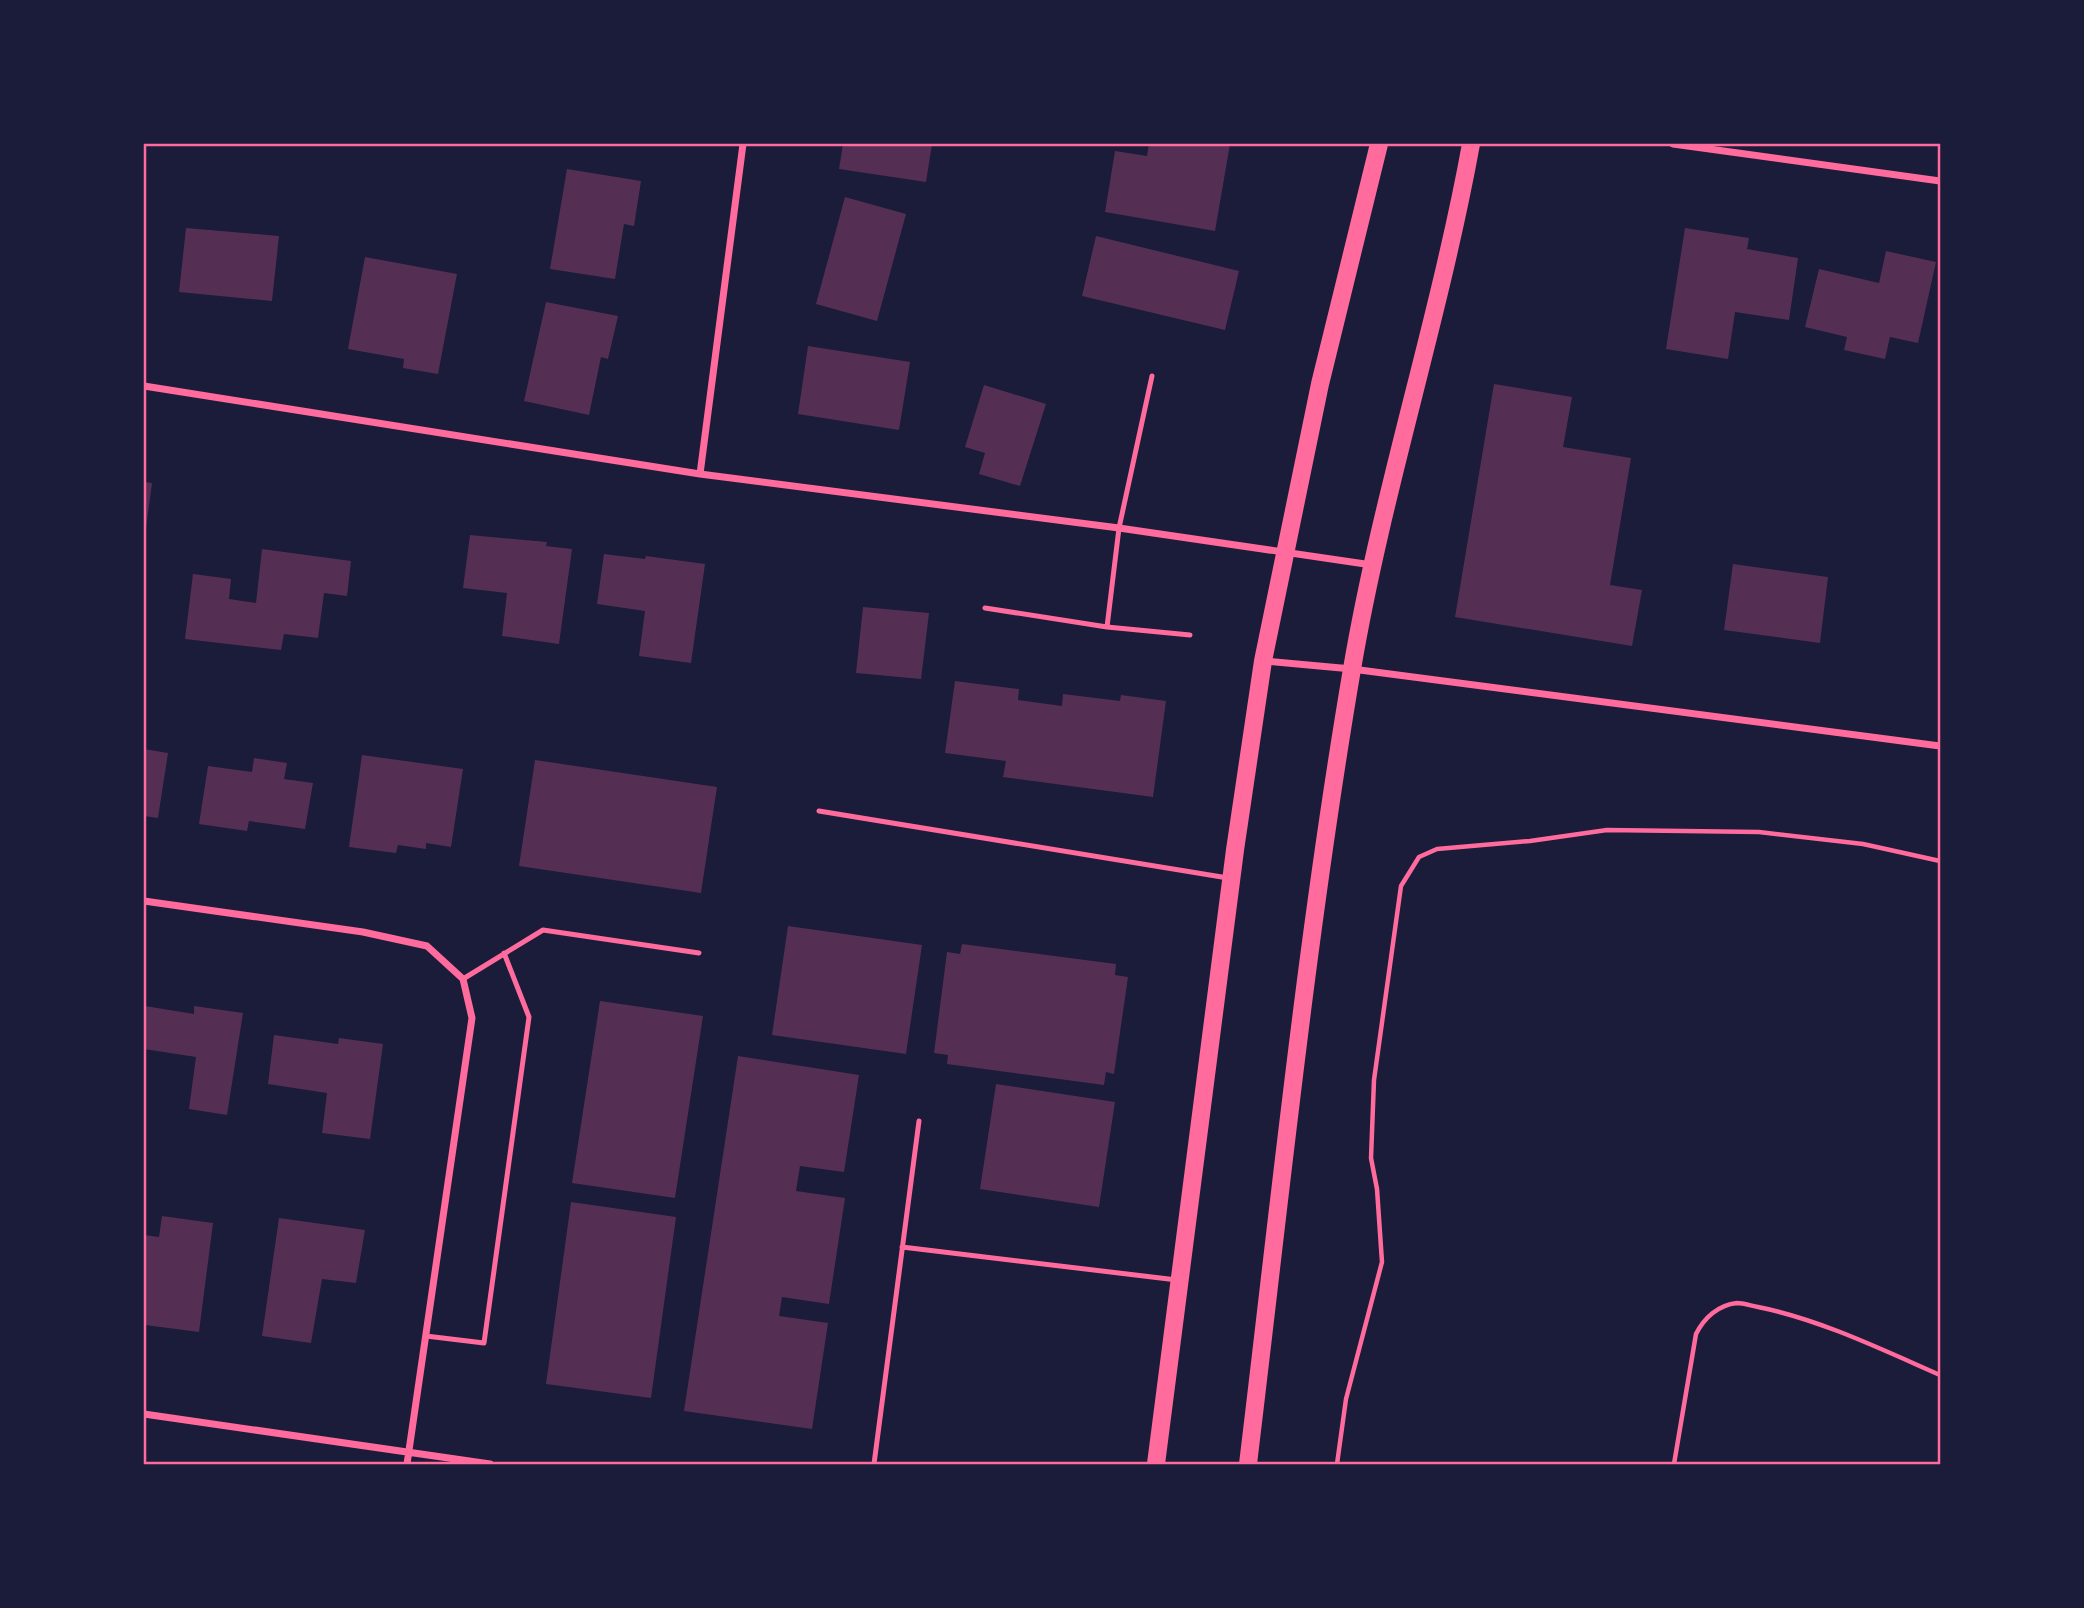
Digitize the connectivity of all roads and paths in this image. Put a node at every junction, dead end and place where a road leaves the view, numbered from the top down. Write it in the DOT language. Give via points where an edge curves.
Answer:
graph roads {
  1 [pos="743,144"];
  2 [pos="1379,144"];
  3 [pos="1471,144"];
  4 [pos="1673,144"];
  5 [pos="1941,181"];
  6 [pos="1152,376"];
  7 [pos="144,386"];
  8 [pos="700,474"];
  9 [pos="1119,528"];
  10 [pos="1284,553"];
  11 [pos="1373,565"];
  12 [pos="985,608"];
  13 [pos="1107,627"];
  14 [pos="1190,635"];
  15 [pos="1263,661"];
  16 [pos="1352,668"];
  17 [pos="1941,746"];
  18 [pos="819,810"];
  19 [pos="1941,861"];
  20 [pos="1232,878"];
  21 [pos="144,901"];
  22 [pos="504,953"];
  23 [pos="699,953"];
  24 [pos="463,979"];
  25 [pos="919,1121"];
  26 [pos="902,1247"];
  27 [pos="1180,1280"];
  28 [pos="426,1336"];
  29 [pos="1941,1375"];
  30 [pos="144,1414"];
  31 [pos="409,1452"];
  32 [pos="407,1465"];
  33 [pos="490,1465"];
  34 [pos="874,1465"];
  35 [pos="1156,1465"];
  36 [pos="1248,1465"];
  37 [pos="1337,1465"];
  38 [pos="1674,1465"];
  1 -- 8 [label="street"];
  2 -- 10 [label="main road"];
  3 -- 11 [label="main road"];
  4 -- 5 [label="street"];
  6 -- 9 [label="lane"];
  7 -- 8 [label="street"];
  8 -- 9 [label="street"];
  9 -- 10 [label="street"];
  9 -- 13 [label="lane"];
  10 -- 11 [label="street"];
  10 -- 15 [label="main road"];
  11 -- 16 [label="main road"];
  12 -- 13 [label="lane"];
  13 -- 14 [label="lane"];
  15 -- 16 [label="street"];
  15 -- 20 [label="main road"];
  16 -- 17 [label="street"];
  16 -- 36 [label="main road"];
  18 -- 20 [label="lane"];
  19 -- 37 [label="path" via="1863,844 1759,832 1607,830 1437,849 1419,857 1401,886 1374,1080 1371,1158 1382,1262 1346,1399"];
  20 -- 27 [label="main road"];
  21 -- 24 [label="street" via="363,932 427,946"];
  22 -- 23 [label="lane" via="543,930"];
  22 -- 24 [label="lane"];
  22 -- 28 [label="lane" via="529,1017 484,1343"];
  24 -- 28 [label="street" via="472,1018"];
  25 -- 26 [label="lane"];
  26 -- 27 [label="lane"];
  26 -- 34 [label="lane"];
  27 -- 35 [label="main road"];
  28 -- 31 [label="street"];
  29 -- 38 [label="path" via="1772,1310 1738,1303 1719,1309 1703,1320 1696,1334"];
  30 -- 31 [label="street"];
  31 -- 32 [label="street"];
  31 -- 33 [label="street"];
}
